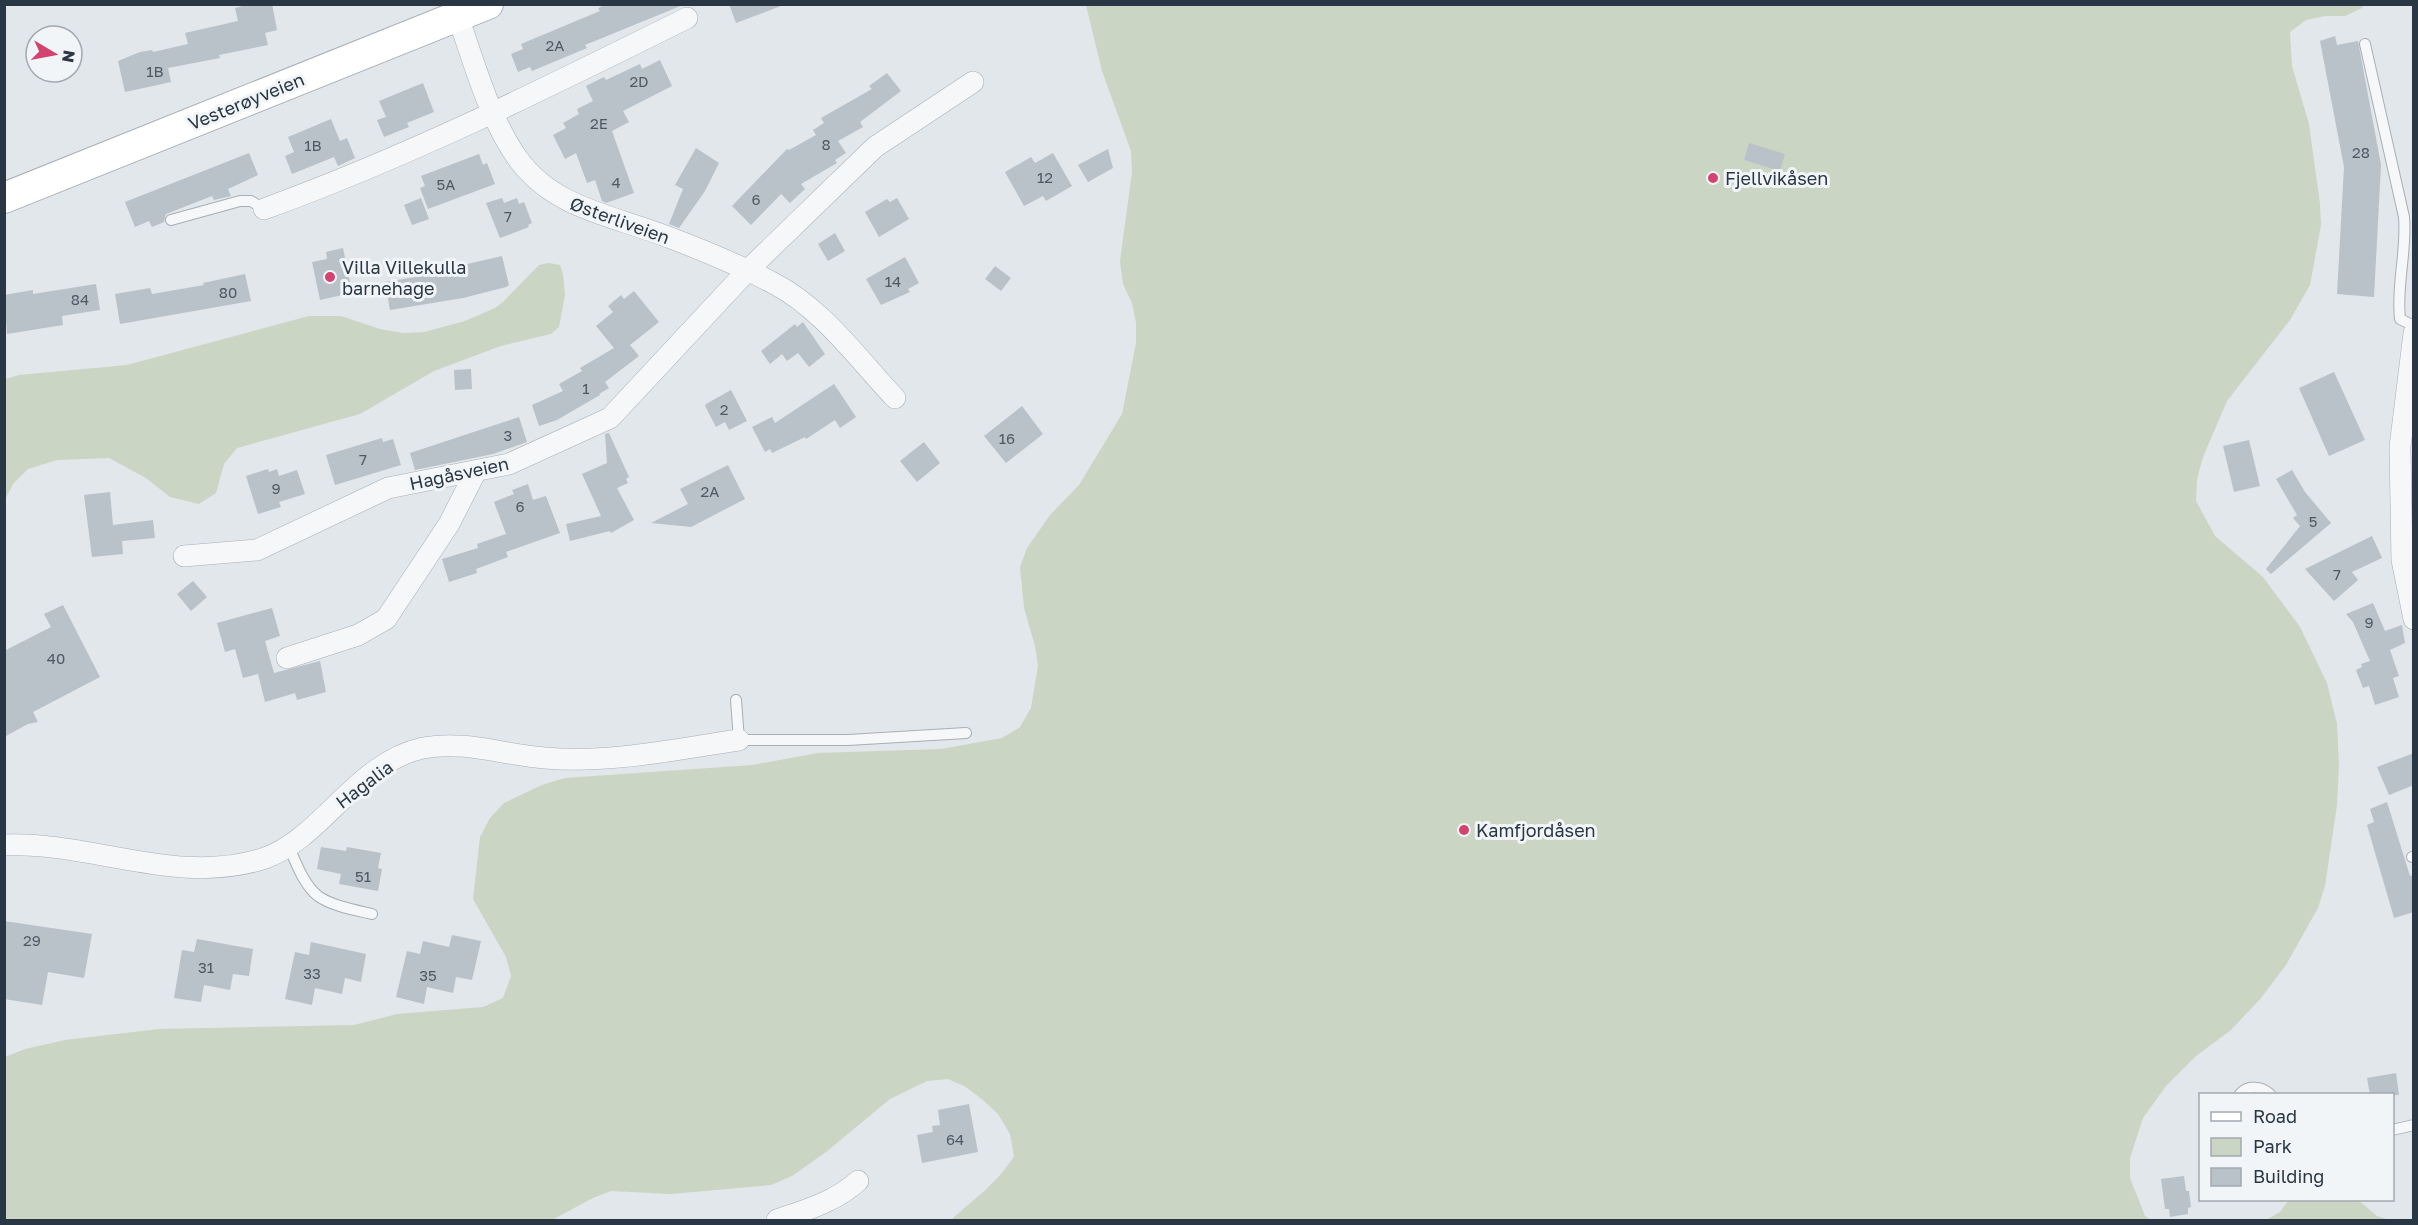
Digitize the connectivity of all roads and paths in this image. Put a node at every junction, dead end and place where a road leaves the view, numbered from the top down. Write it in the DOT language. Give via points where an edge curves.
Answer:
graph roads {
  1 [pos="489,4"];
  2 [pos="458,17"];
  3 [pos="687,18"];
  4 [pos="2365,44"];
  5 [pos="973,82"];
  6 [pos="493,114"];
  7 [pos="6,194"];
  8 [pos="264,209"];
  9 [pos="171,220"];
  10 [pos="747,271"];
  11 [pos="2414,326"];
  12 [pos="2414,333"];
  13 [pos="895,398"];
  14 [pos="476,471"];
  15 [pos="184,556"];
  16 [pos="2414,618"];
  17 [pos="287,657"];
  18 [pos="736,700"];
  19 [pos="966,733"];
  20 [pos="739,740"];
  21 [pos="4,845"];
  22 [pos="289,848"];
  23 [pos="372,914"];
  24 [pos="2242,1093"];
  25 [pos="2267,1093"];
  26 [pos="2414,1125"];
  27 [pos="2394,1130"];
  28 [pos="858,1181"];
  29 [pos="777,1221"];
  1 -- 2 [label="main road, Vesterøyveien"];
  2 -- 6 [label="street, Østerliveien"];
  2 -- 7 [label="main road, Vesterøyveien"];
  3 -- 6 [label="street"];
  4 -- 11 [label="lane" via="2404,217 2406,238 2398,308 2400,319"];
  5 -- 10 [label="street" via="875,147"];
  6 -- 8 [label="street" via="334,184"];
  6 -- 10 [label="street, Østerliveien" via="518,159 553,193 608,218 686,243"];
  8 -- 9 [label="lane" via="251,201 240,201"];
  10 -- 13 [label="street, Østerliveien" via="774,284 821,317"];
  10 -- 14 [label="street, Hagåsveien" via="610,418 509,464"];
  12 -- 16 [label="street" via="2400,447 2402,560"];
  14 -- 15 [label="street, Hagåsveien" via="388,488 257,550"];
  14 -- 17 [label="street" via="449,524 386,619 358,635"];
  18 -- 20 [label="lane"];
  19 -- 20 [label="lane" via="848,740"];
  20 -- 22 [label="street, Hagalia" via="581,759 545,759 474,747 423,748 369,776"];
  21 -- 22 [label="street, Hagalia" via="48,846 201,869 232,867"];
  22 -- 23 [label="lane" via="301,874 318,896"];
  24 -- 25 [label="lane" via="2253,1087"];
  26 -- 27 [label="lane"];
  28 -- 29 [label="street" via="826,1203"];
}
